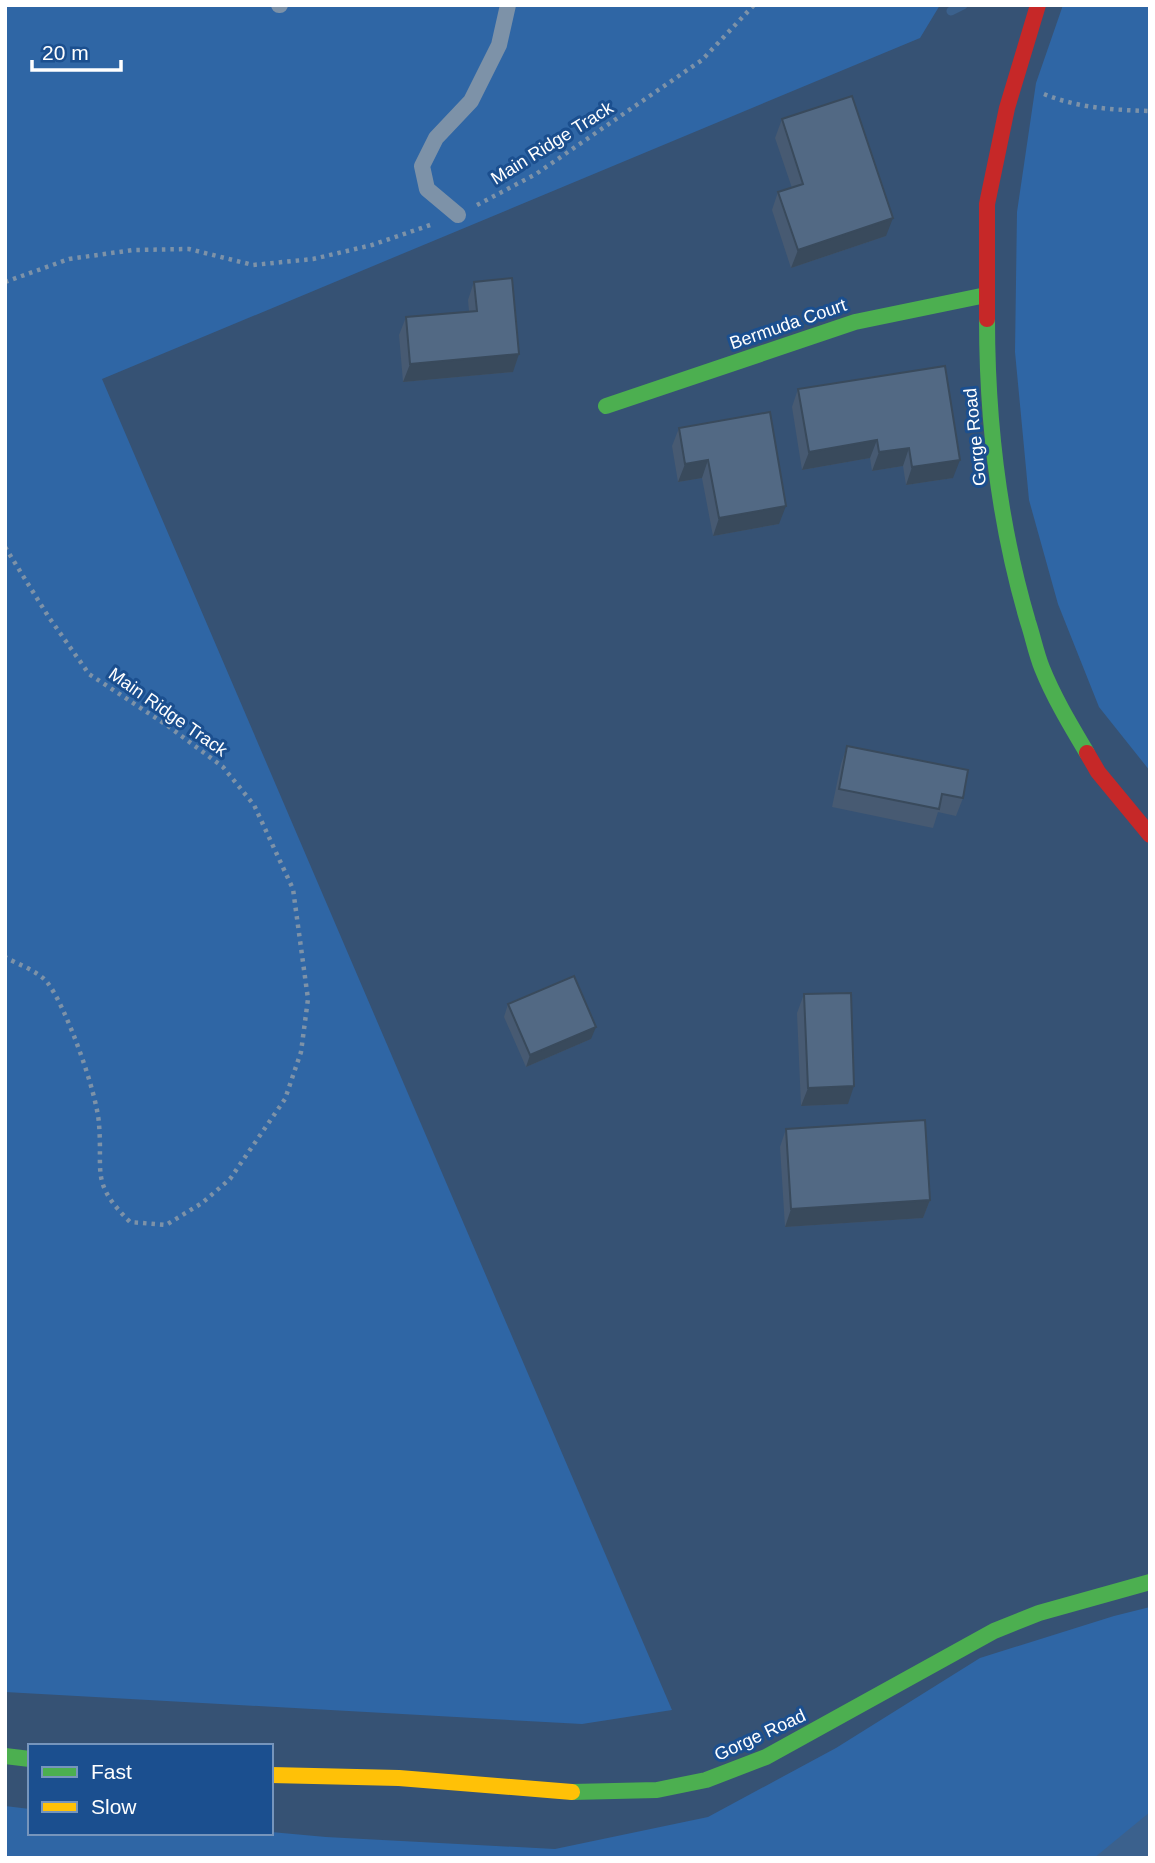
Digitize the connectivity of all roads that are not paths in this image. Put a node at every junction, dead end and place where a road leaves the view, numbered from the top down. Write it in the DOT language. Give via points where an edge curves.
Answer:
graph roads {
  1 [pos="508,5"];
  2 [pos="1038,5"];
  3 [pos="458,215"];
  4 [pos="986,295"];
  5 [pos="606,406"];
  6 [pos="1150,835"];
  7 [pos="1150,1582"];
  8 [pos="5,1756"];
  9 [pos="28,1759"];
  10 [pos="273,1775"];
  1 -- 3 [label="lane" via="499,45 471,101 436,138 422,166 427,189"];
  2 -- 4 [label="main road, Gorge Road" via="1014,82 986,204"];
  4 -- 5 [label="main road, Bermuda Court" via="855,321"];
  4 -- 6 [label="main road, Gorge Road" via="997,476 1021,598 1042,668 1098,772"];
  7 -- 10 [label="main road, Gorge Road" via="1039,1613 994,1631 766,1757 706,1780 657,1790 584,1793 399,1778"];
  8 -- 9 [label="main road"];
}
